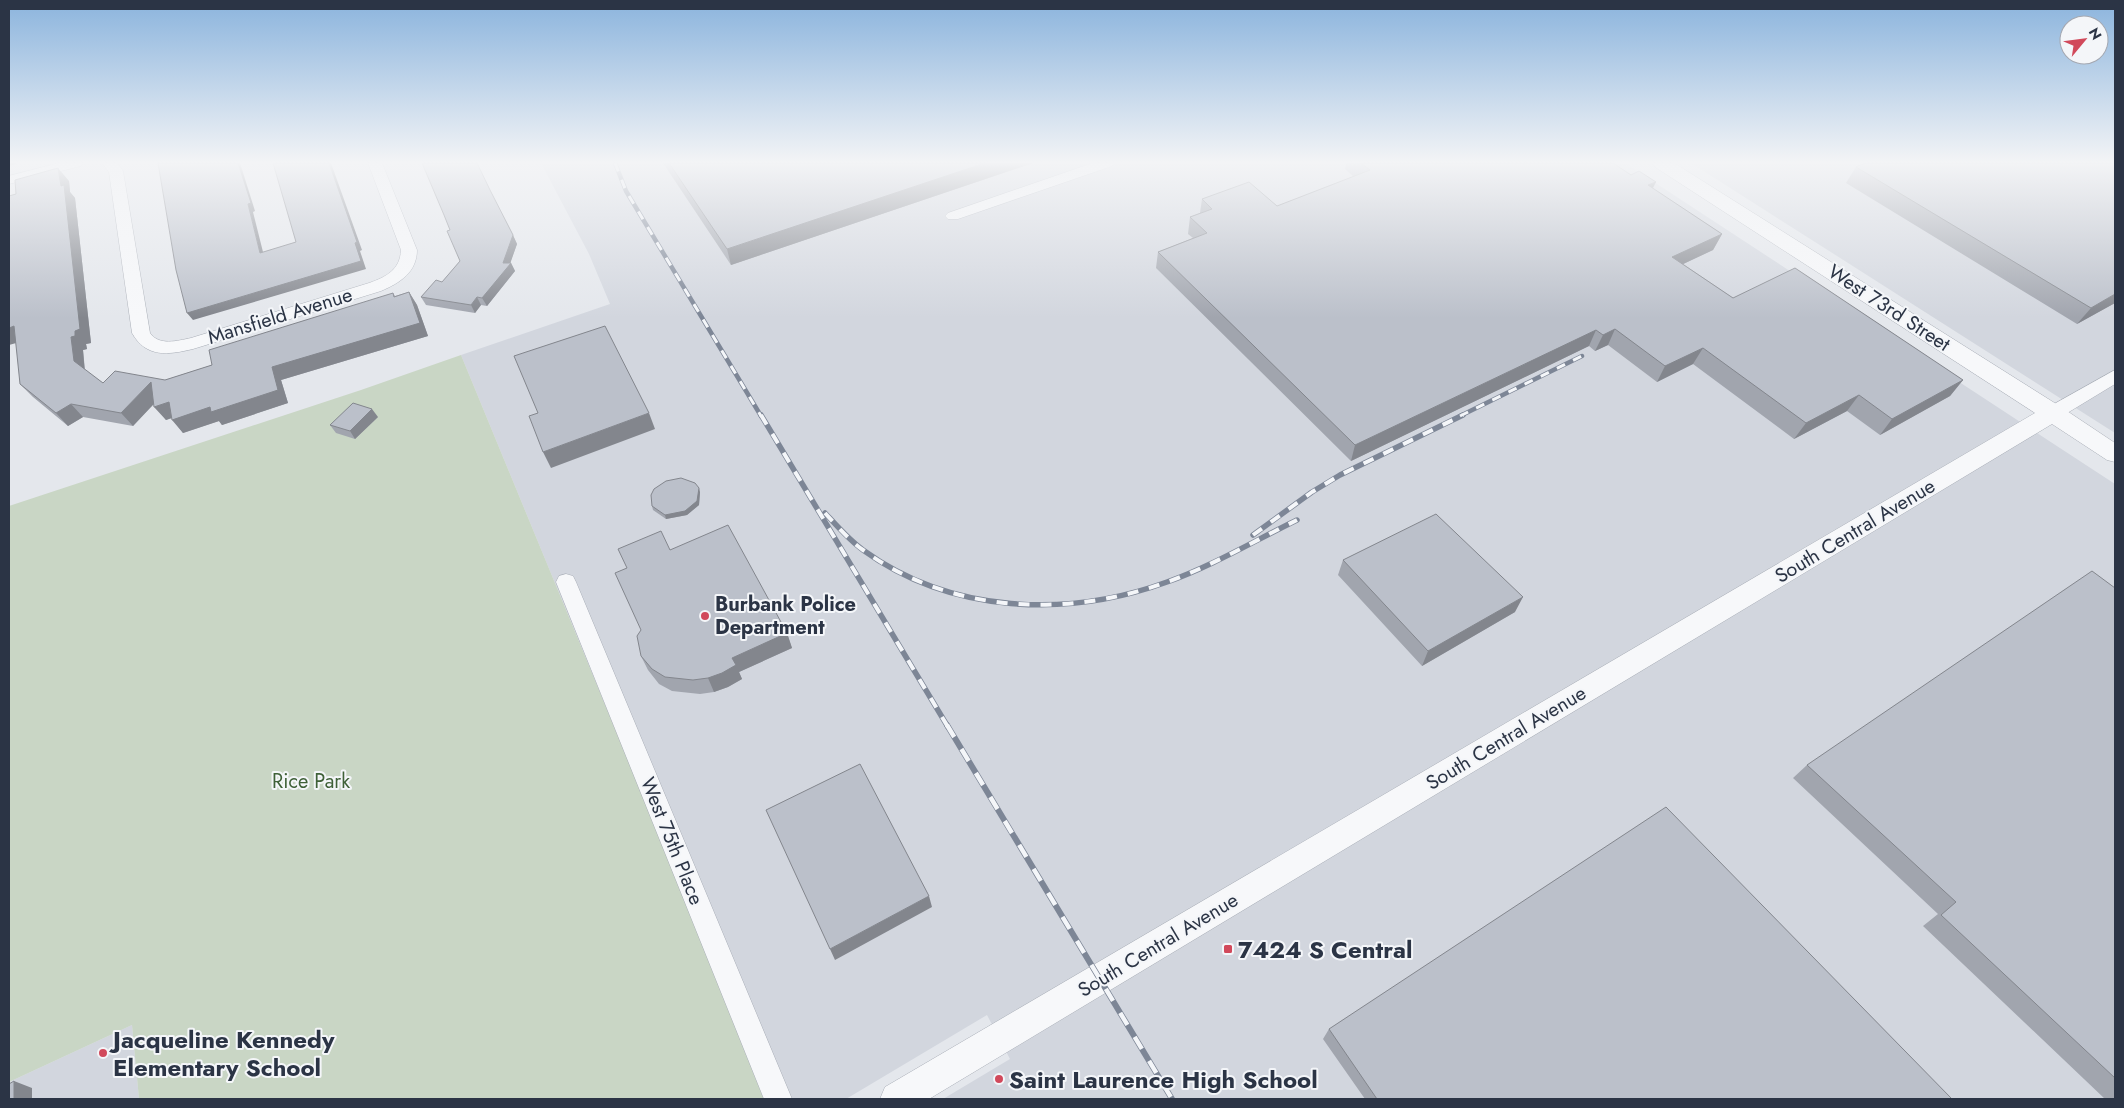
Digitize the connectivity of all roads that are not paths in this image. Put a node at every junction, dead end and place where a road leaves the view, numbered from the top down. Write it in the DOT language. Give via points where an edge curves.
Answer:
graph roads {
  1 [pos="123,215"];
  2 [pos="395,215"];
  3 [pos="957,215"];
  4 [pos="1743,215"];
  5 [pos="953,216"];
  6 [pos="2115,376"];
  7 [pos="2053,413"];
  8 [pos="2115,454"];
  9 [pos="566,582"];
  10 [pos="778,1099"];
  11 [pos="897,1099"];
  1 -- 2 [label="street, Mansfield Avenue" via="141,333 145,340 159,347 178,347 375,287 398,276 410,258"];
  3 -- 5 [label="street"];
  4 -- 7 [label="street, West 73rd Street"];
  6 -- 7 [label="street, South Central Avenue"];
  7 -- 8 [label="street, West 73rd Street"];
  7 -- 11 [label="street, South Central Avenue"];
  9 -- 10 [label="street, West 75th Place"];
}
